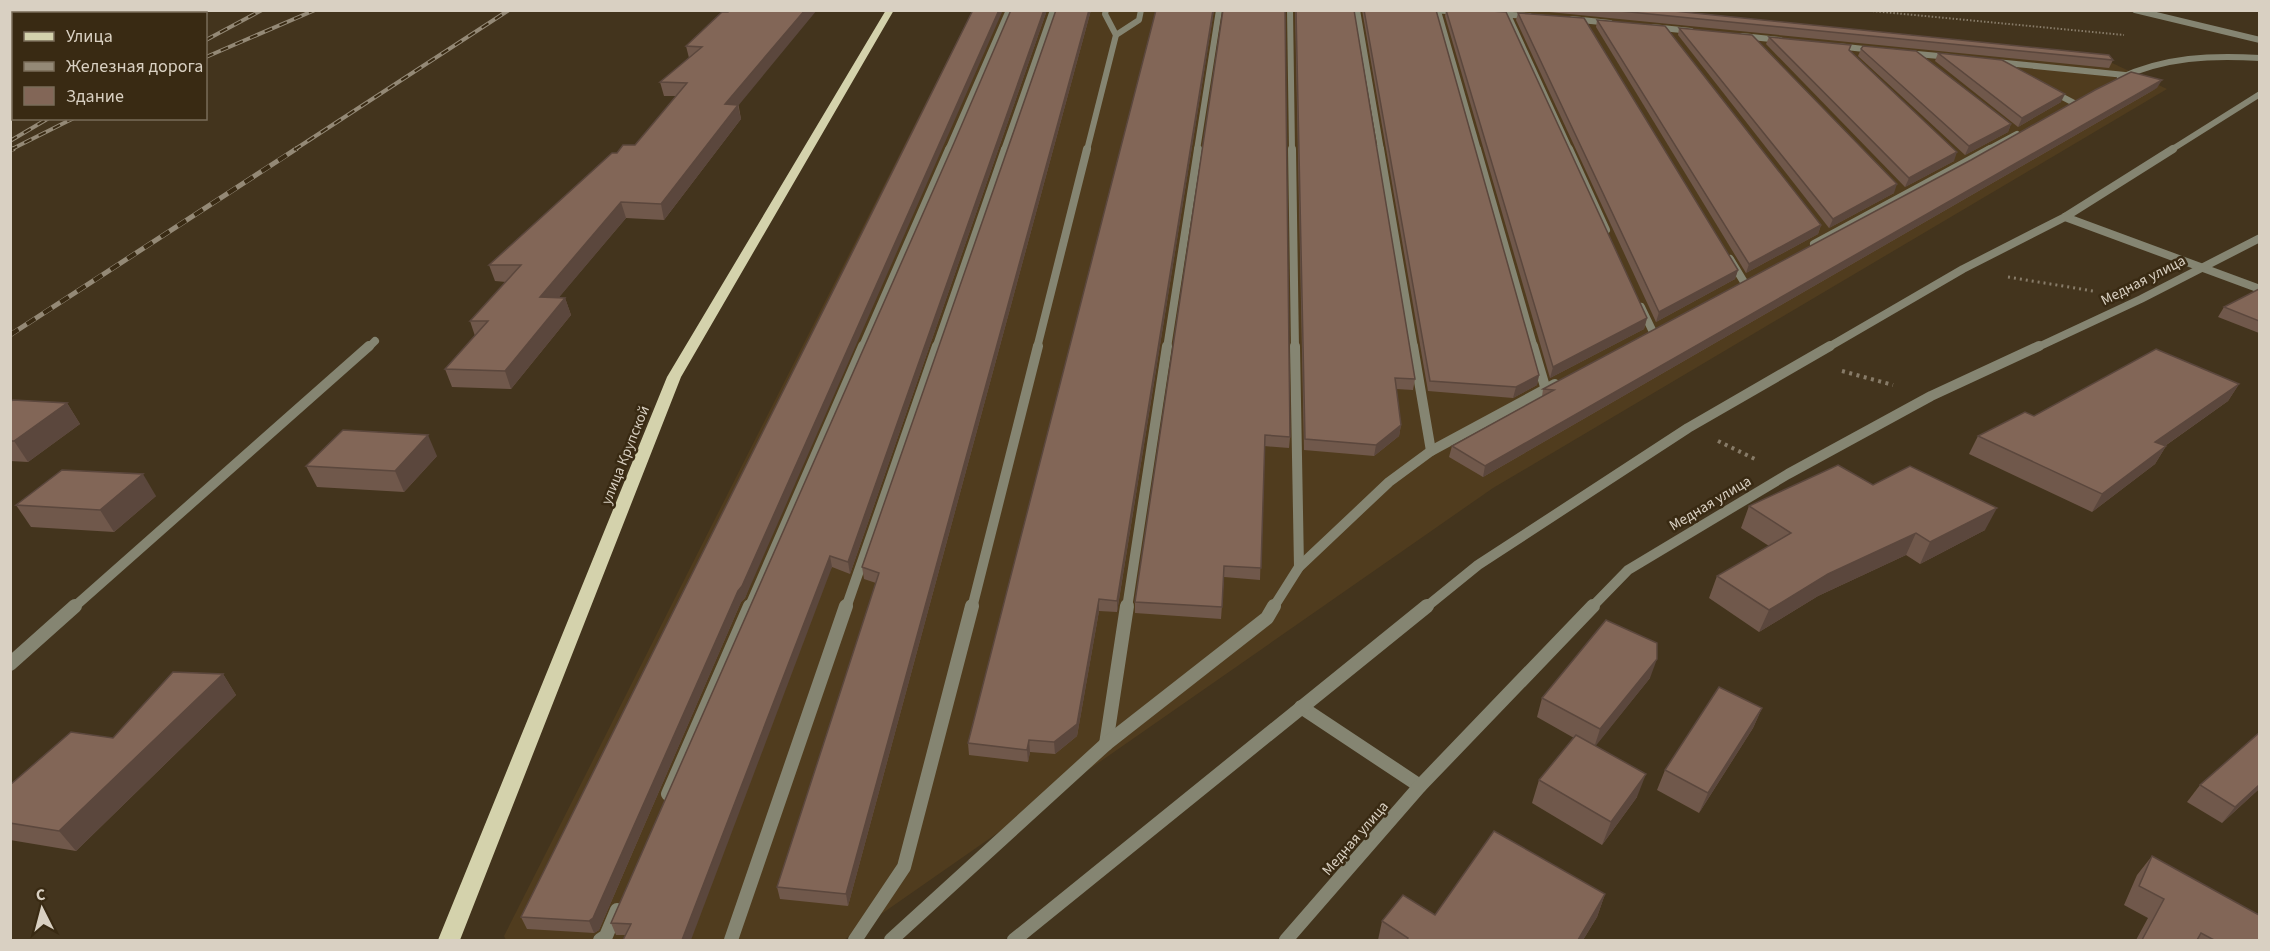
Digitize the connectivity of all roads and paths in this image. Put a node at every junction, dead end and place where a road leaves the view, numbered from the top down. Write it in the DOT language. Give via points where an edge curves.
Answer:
graph roads {
  1 [pos="890,10"];
  2 [pos="1009,10"];
  3 [pos="1053,10"];
  4 [pos="1106,10"];
  5 [pos="1141,10"];
  6 [pos="1219,10"];
  7 [pos="1290,10"];
  8 [pos="1357,10"];
  9 [pos="1862,10"];
  10 [pos="2135,10"];
  11 [pos="1436,11"];
  12 [pos="1461,12"];
  13 [pos="1485,13"];
  14 [pos="1508,15"];
  15 [pos="1538,16"];
  16 [pos="1567,19"];
  17 [pos="1586,21"];
  18 [pos="1620,24"];
  19 [pos="1643,26"];
  20 [pos="1666,29"];
  21 [pos="1592,31"];
  22 [pos="1698,32"];
  23 [pos="1116,35"];
  24 [pos="1730,35"];
  25 [pos="2131,36"];
  26 [pos="1752,37"];
  27 [pos="1673,38"];
  28 [pos="2259,40"];
  29 [pos="1787,41"];
  30 [pos="1760,46"];
  31 [pos="1834,46"];
  32 [pos="1858,48"];
  33 [pos="1878,50"];
  34 [pos="1899,52"];
  35 [pos="1909,53"];
  36 [pos="1851,57"];
  37 [pos="1953,58"];
  38 [pos="2259,58"];
  39 [pos="1986,61"];
  40 [pos="1928,62"];
  41 [pos="1997,62"];
  42 [pos="2016,72"];
  43 [pos="2126,75"];
  44 [pos="2105,87"];
  45 [pos="2045,88"];
  46 [pos="2259,94"];
  47 [pos="2084,98"];
  48 [pos="2009,127"];
  49 [pos="1956,155"];
  50 [pos="1965,163"];
  51 [pos="1896,187"];
  52 [pos="1904,195"];
  53 [pos="2065,217"];
  54 [pos="1821,227"];
  55 [pos="1609,237"];
  56 [pos="1828,237"];
  57 [pos="2259,238"];
  58 [pos="1807,248"];
  59 [pos="1726,252"];
  60 [pos="2201,267"];
  61 [pos="1963,269"];
  62 [pos="1755,276"];
  63 [pos="1744,282"];
  64 [pos="1734,288"];
  65 [pos="2259,289"];
  66 [pos="2141,299"];
  67 [pos="1638,300"];
  68 [pos="1663,326"];
  69 [pos="375,341"];
  70 [pos="1803,360"];
  71 [pos="1565,379"];
  72 [pos="1546,390"];
  73 [pos="1931,396"];
  74 [pos="1688,428"];
  75 [pos="1431,451"];
  76 [pos="1788,474"];
  77 [pos="1299,567"];
  78 [pos="10,664"];
  79 [pos="1301,707"];
  80 [pos="1106,744"];
  81 [pos="1420,786"];
  82 [pos="663,806"];
  83 [pos="620,904"];
  84 [pos="449,940"];
  85 [pos="600,940"];
  86 [pos="731,940"];
  87 [pos="855,940"];
  88 [pos="891,940"];
  89 [pos="1014,940"];
  90 [pos="1286,940"];
  1 -- 84 [label="main road, улица Крупской" via="674,376"];
  2 -- 82 [label="street"];
  3 -- 86 [label="street"];
  4 -- 23 [label="street"];
  5 -- 23 [label="street" via="1139,20"];
  6 -- 80 [label="street"];
  7 -- 77 [label="street"];
  8 -- 75 [label="street"];
  9 -- 25 [label="path"];
  10 -- 28 [label="street"];
  11 -- 12 [label="street"];
  11 -- 72 [label="street"];
  13 -- 14 [label="street"];
  14 -- 15 [label="street"];
  14 -- 55 [label="street"];
  16 -- 17 [label="street"];
  17 -- 18 [label="street"];
  17 -- 21 [label="street"];
  19 -- 20 [label="street"];
  20 -- 22 [label="street"];
  20 -- 27 [label="street"];
  23 -- 87 [label="street" via="904,867"];
  24 -- 26 [label="street"];
  26 -- 29 [label="street"];
  26 -- 30 [label="street"];
  31 -- 32 [label="street"];
  32 -- 33 [label="street"];
  32 -- 36 [label="street"];
  34 -- 35 [label="street"];
  35 -- 37 [label="street"];
  35 -- 40 [label="street"];
  38 -- 43 [label="street" via="2200,58 2158,64"];
  39 -- 41 [label="street"];
  41 -- 42 [label="street"];
  41 -- 43 [label="street"];
  43 -- 44 [label="street"];
  45 -- 47 [label="street" via="2069,106"];
  46 -- 53 [label="street"];
  48 -- 50 [label="street" via="2022,131"];
  49 -- 50 [label="street"];
  50 -- 52 [label="street"];
  51 -- 52 [label="street"];
  52 -- 56 [label="street"];
  53 -- 60 [label="street"];
  53 -- 61 [label="street"];
  54 -- 56 [label="street"];
  56 -- 58 [label="street"];
  57 -- 60 [label="street, Медная улица"];
  59 -- 63 [label="street"];
  60 -- 65 [label="street"];
  60 -- 66 [label="street, Медная улица"];
  61 -- 66 [label="path"];
  61 -- 70 [label="street"];
  62 -- 63 [label="street"];
  63 -- 64 [label="street"];
  66 -- 73 [label="street, Медная улица"];
  67 -- 68 [label="street" via="1648,334"];
  69 -- 78 [label="street"];
  70 -- 73 [label="path"];
  70 -- 74 [label="street"];
  71 -- 72 [label="street"];
  72 -- 75 [label="street"];
  73 -- 76 [label="street, Медная улица"];
  74 -- 76 [label="path"];
  74 -- 79 [label="street" via="1478,565"];
  75 -- 77 [label="street" via="1389,482"];
  76 -- 81 [label="street, Медная улица" via="1628,570"];
  77 -- 80 [label="street" via="1267,618"];
  79 -- 81 [label="street"];
  79 -- 89 [label="street"];
  80 -- 88 [label="street"];
  81 -- 90 [label="street, Медная улица"];
  83 -- 85 [label="street" via="606,936"];
}
